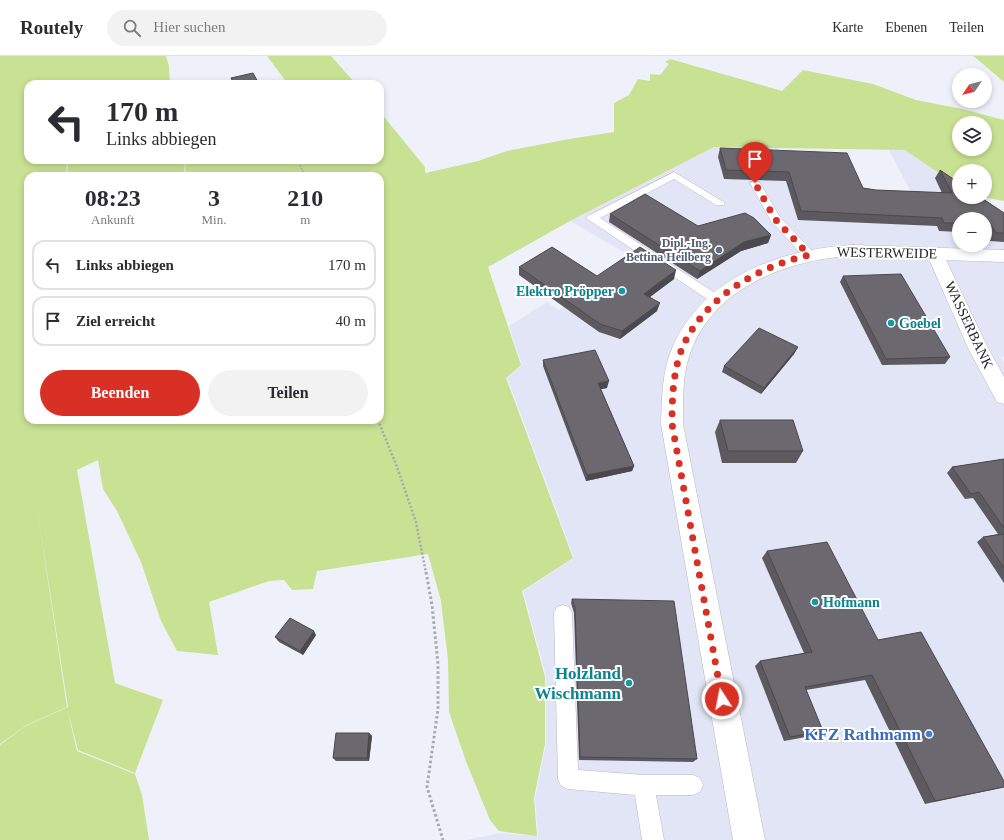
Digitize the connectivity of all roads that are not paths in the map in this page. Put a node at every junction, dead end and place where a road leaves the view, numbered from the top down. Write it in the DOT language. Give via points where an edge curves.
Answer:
graph roads {
  1 [pos="755,183"];
  2 [pos="720,203"];
  3 [pos="935,254"];
  4 [pos="809,255"];
  5 [pos="1004,256"];
  6 [pos="717,300"];
  7 [pos="1004,396"];
  8 [pos="563,613"];
  9 [pos="693,784"];
  10 [pos="644,785"];
  11 [pos="653,840"];
  12 [pos="749,840"];
  1 -- 4 [label="lane" via="775,219"];
  2 -- 6 [label="lane" via="674,175 592,218"];
  3 -- 4 [label="street, WESTERWEIDE" via="842,250"];
  3 -- 5 [label="street, WESTERWEIDE"];
  3 -- 7 [label="street, WASSERBANK" via="978,348"];
  4 -- 6 [label="street, WESTERWEIDE" via="790,259 756,273"];
  6 -- 12 [label="street, WESTERWEIDE" via="693,328 683,347 672,395 672,424"];
  8 -- 10 [label="lane" via="568,779"];
  9 -- 10 [label="lane"];
  10 -- 11 [label="lane"];
}
